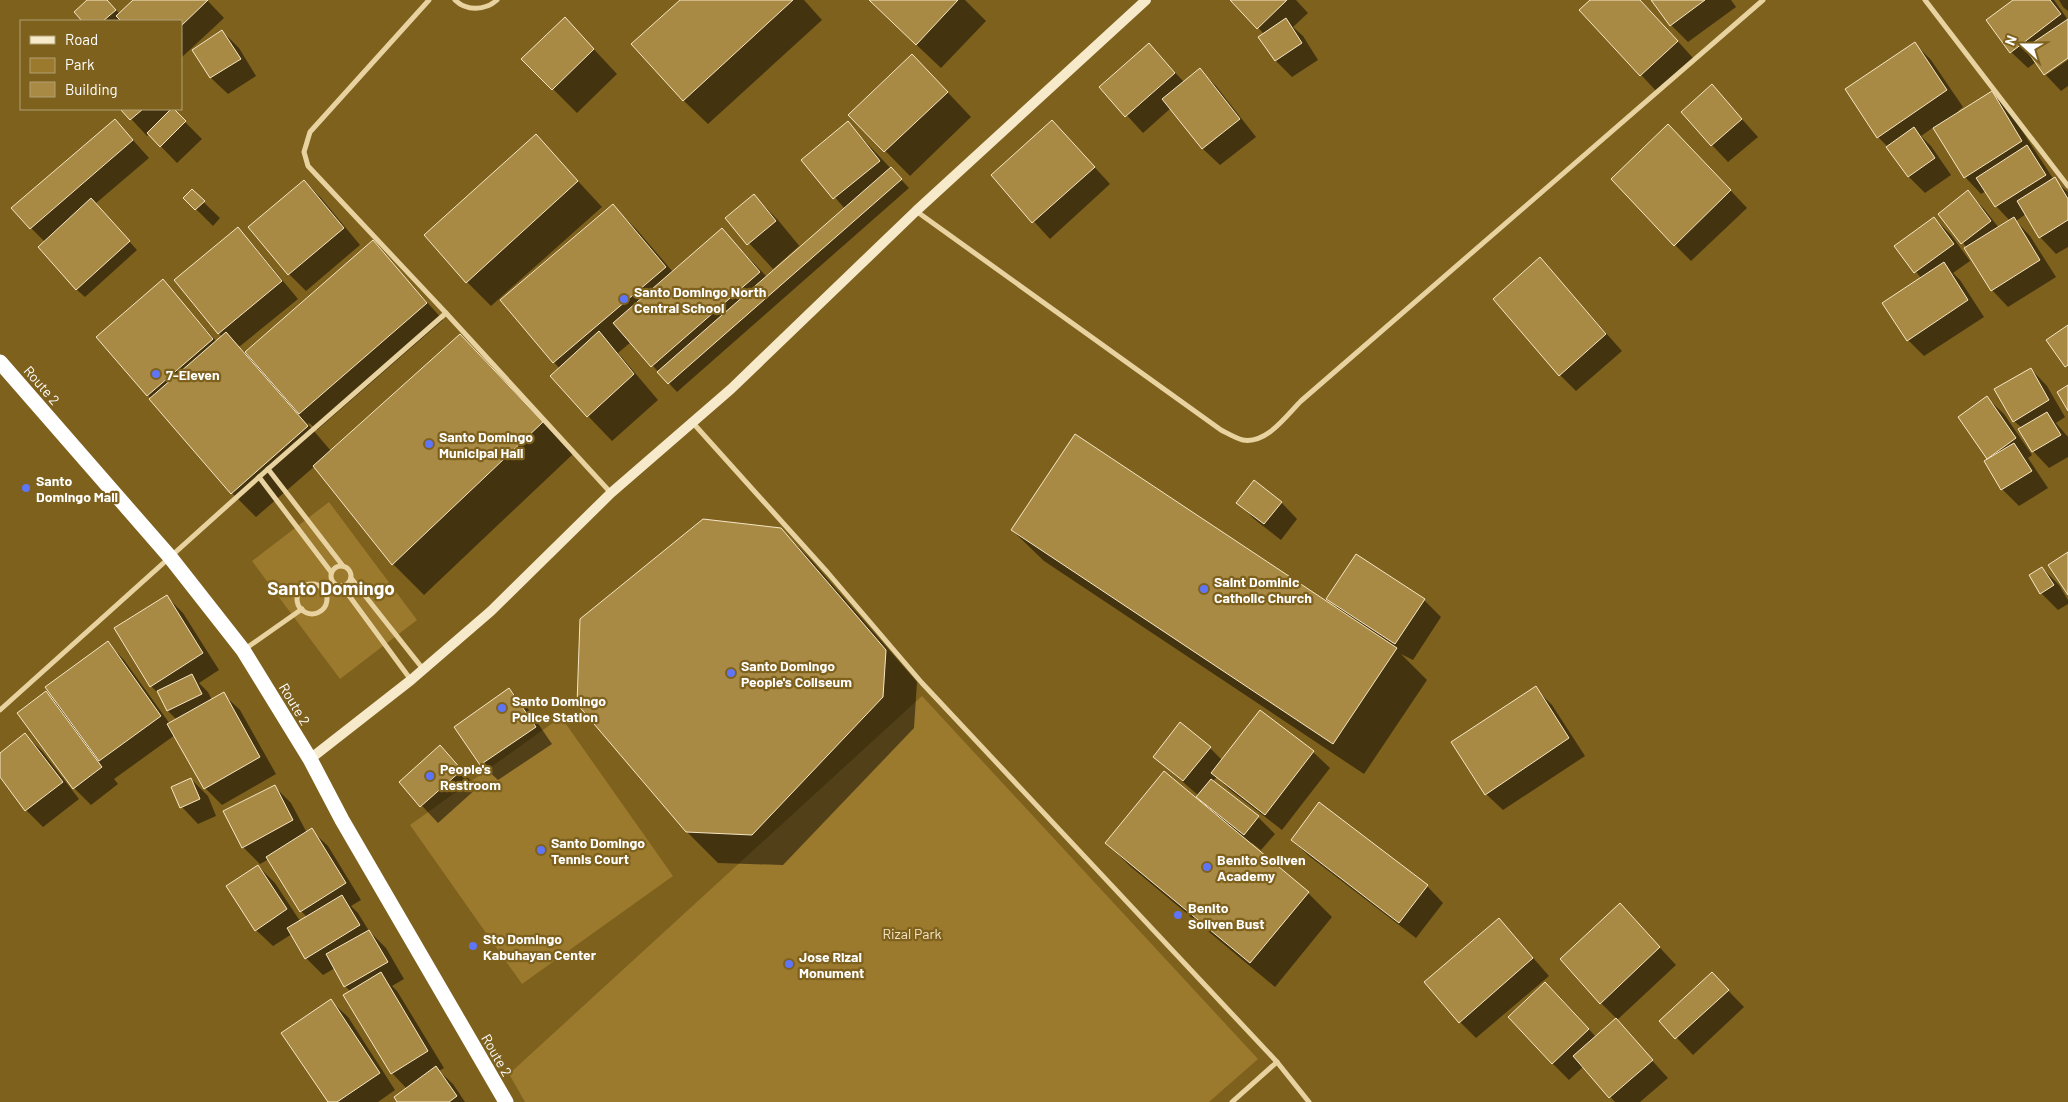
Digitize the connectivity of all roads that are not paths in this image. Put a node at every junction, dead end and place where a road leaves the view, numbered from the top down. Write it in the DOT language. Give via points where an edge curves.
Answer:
graph roads {
  1 [pos="429,0"];
  2 [pos="455,0"];
  3 [pos="497,0"];
  4 [pos="1146,0"];
  5 [pos="1763,0"];
  6 [pos="1925,0"];
  7 [pos="2068,186"];
  8 [pos="916,211"];
  9 [pos="446,313"];
  10 [pos="0,362"];
  11 [pos="693,423"];
  12 [pos="268,469"];
  13 [pos="260,477"];
  14 [pos="611,493"];
  15 [pos="170,557"];
  16 [pos="342,566"];
  17 [pos="332,572"];
  18 [pos="351,578"];
  19 [pos="333,583"];
  20 [pos="342,586"];
  21 [pos="323,589"];
  22 [pos="302,609"];
  23 [pos="243,650"];
  24 [pos="423,669"];
  25 [pos="411,680"];
  26 [pos="0,710"];
  27 [pos="310,759"];
  28 [pos="1277,1062"];
  29 [pos="506,1102"];
  30 [pos="1232,1102"];
  31 [pos="1309,1102"];
  1 -- 9 [label="street" via="310,132 304,152 308,166"];
  2 -- 3 [label="street" via="463,7 473,9"];
  4 -- 8 [label="street"];
  5 -- 8 [label="street" via="1301,401 1271,431 1254,440 1241,440 1220,430"];
  6 -- 7 [label="street"];
  8 -- 11 [label="street"];
  9 -- 12 [label="street"];
  9 -- 14 [label="street"];
  10 -- 15 [label="highway, Route 2"];
  11 -- 14 [label="street"];
  11 -- 28 [label="street" via="922,682"];
  12 -- 13 [label="street"];
  12 -- 16 [label="street"];
  13 -- 15 [label="street"];
  13 -- 17 [label="street"];
  14 -- 24 [label="street" via="491,611"];
  15 -- 23 [label="highway, Route 2"];
  15 -- 26 [label="street"];
  16 -- 17 [label="street"];
  16 -- 18 [label="street" via="349,569"];
  17 -- 19 [label="street"];
  18 -- 20 [label="street"];
  18 -- 24 [label="street"];
  19 -- 20 [label="street"];
  19 -- 21 [label="street"];
  20 -- 25 [label="street"];
  21 -- 22 [label="street" via="327,598 320,612"];
  21 -- 22 [label="street" via="311,584 303,588 298,596"];
  22 -- 23 [label="street"];
  23 -- 27 [label="highway, Route 2"];
  24 -- 25 [label="street"];
  25 -- 27 [label="street"];
  27 -- 29 [label="highway, Route 2"];
  28 -- 30 [label="street"];
  28 -- 31 [label="street"];
}
